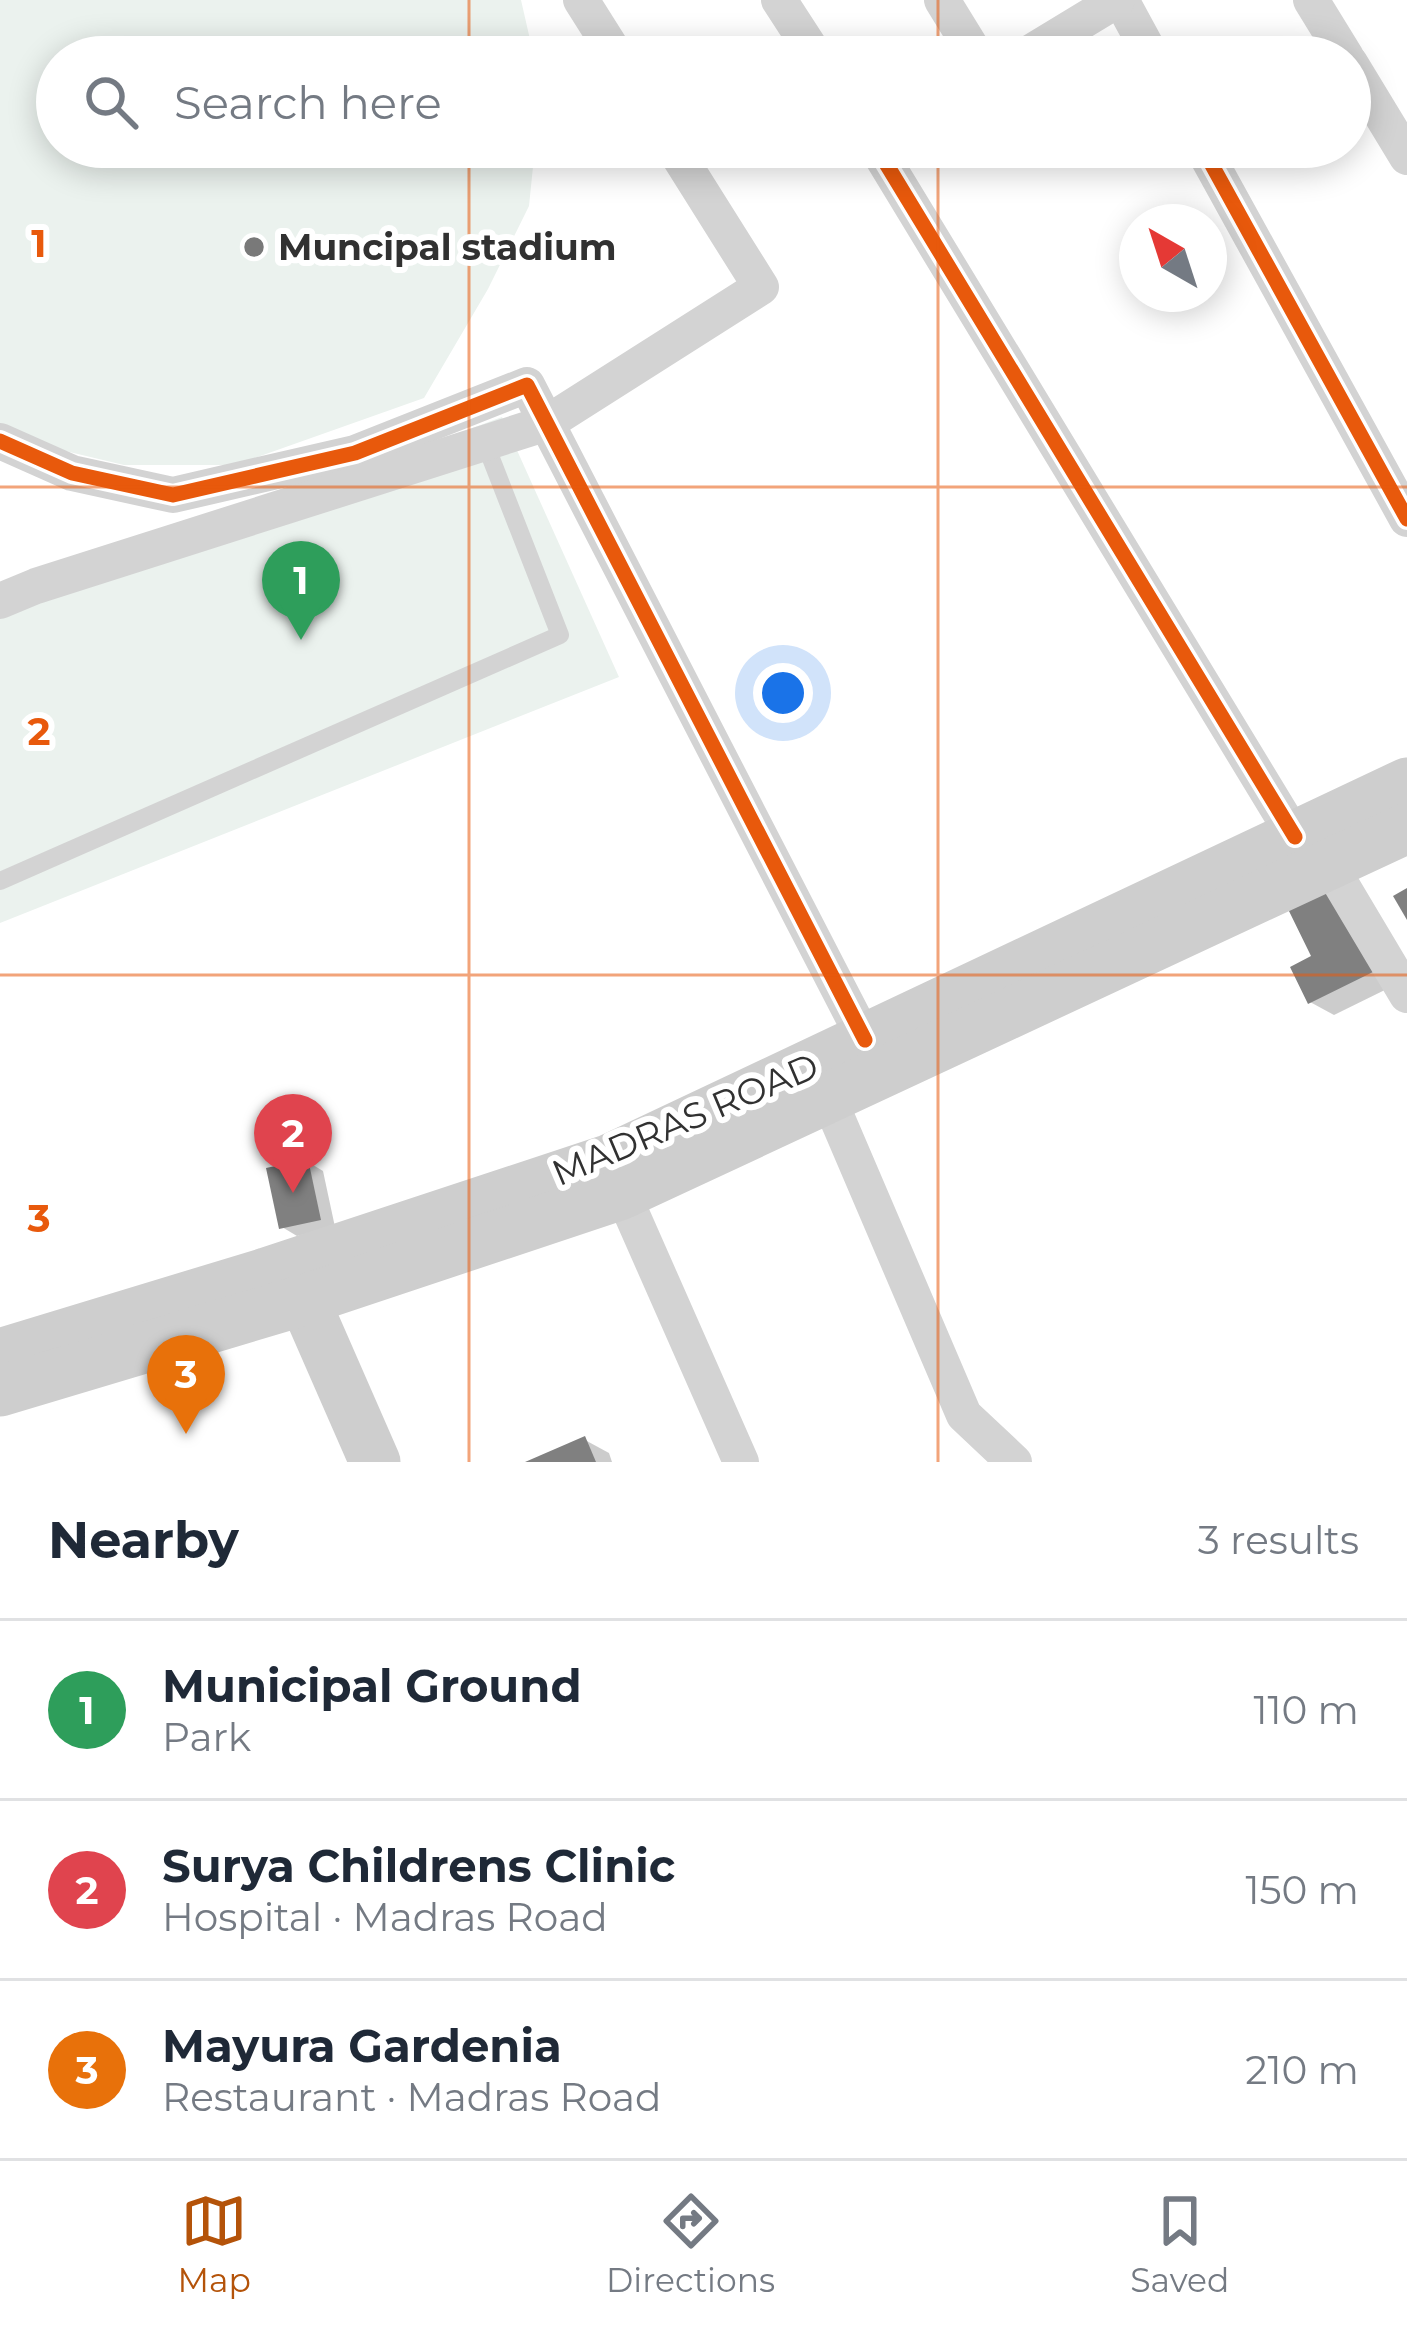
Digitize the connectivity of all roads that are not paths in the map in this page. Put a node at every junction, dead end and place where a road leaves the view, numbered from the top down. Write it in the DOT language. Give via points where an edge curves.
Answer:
graph roads {
  1 [pos="581,0"];
  2 [pos="779,0"];
  3 [pos="942,0"];
  4 [pos="1119,0"];
  5 [pos="1312,0"];
  6 [pos="604,36"];
  7 [pos="802,36"];
  8 [pos="964,36"];
  9 [pos="1058,36"];
  10 [pos="1140,36"];
  11 [pos="1334,36"];
  12 [pos="1371,98"];
  13 [pos="1407,157"];
  14 [pos="686,168"];
  15 [pos="889,168"];
  16 [pos="1214,168"];
  17 [pos="547,423"];
  18 [pos="0,441"];
  19 [pos="485,443"];
  20 [pos="1407,519"];
  21 [pos="0,601"];
  22 [pos="1407,783"];
  23 [pos="1407,828"];
  24 [pos="1312,850"];
  25 [pos="0,881"];
  26 [pos="1407,995"];
  27 [pos="865,1040"];
  28 [pos="828,1097"];
  29 [pos="615,1177"];
  30 [pos="285,1286"];
  31 [pos="0,1354"];
  32 [pos="0,1391"];
  33 [pos="346,1462"];
  34 [pos="375,1462"];
  35 [pos="741,1462"];
  36 [pos="1015,1462"];
  1 -- 6 [label="street"];
  2 -- 7 [label="street"];
  3 -- 8 [label="street"];
  4 -- 9 [label="street"];
  4 -- 10 [label="street"];
  5 -- 11 [label="street"];
  12 -- 13 [label="street"];
  14 -- 17 [label="street" via="760,287"];
  15 -- 24 [label="street"];
  16 -- 20 [label="street"];
  17 -- 18 [label="street" via="527,385 355,453 172,496 72,473"];
  17 -- 19 [label="street"];
  17 -- 27 [label="street"];
  19 -- 21 [label="street"];
  19 -- 25 [label="lane" via="560,635"];
  22 -- 24 [label="main road, MADRAS ROAD"];
  23 -- 24 [label="main road"];
  24 -- 26 [label="street"];
  24 -- 27 [label="main road, MADRAS ROAD"];
  24 -- 28 [label="main road"];
  27 -- 29 [label="main road, MADRAS ROAD"];
  28 -- 29 [label="main road"];
  28 -- 36 [label="street" via="964,1415"];
  29 -- 30 [label="main road, MADRAS ROAD"];
  29 -- 35 [label="street"];
  30 -- 31 [label="main road, MADRAS ROAD"];
  30 -- 32 [label="main road"];
  30 -- 33 [label="main road"];
  30 -- 34 [label="main road"];
}
